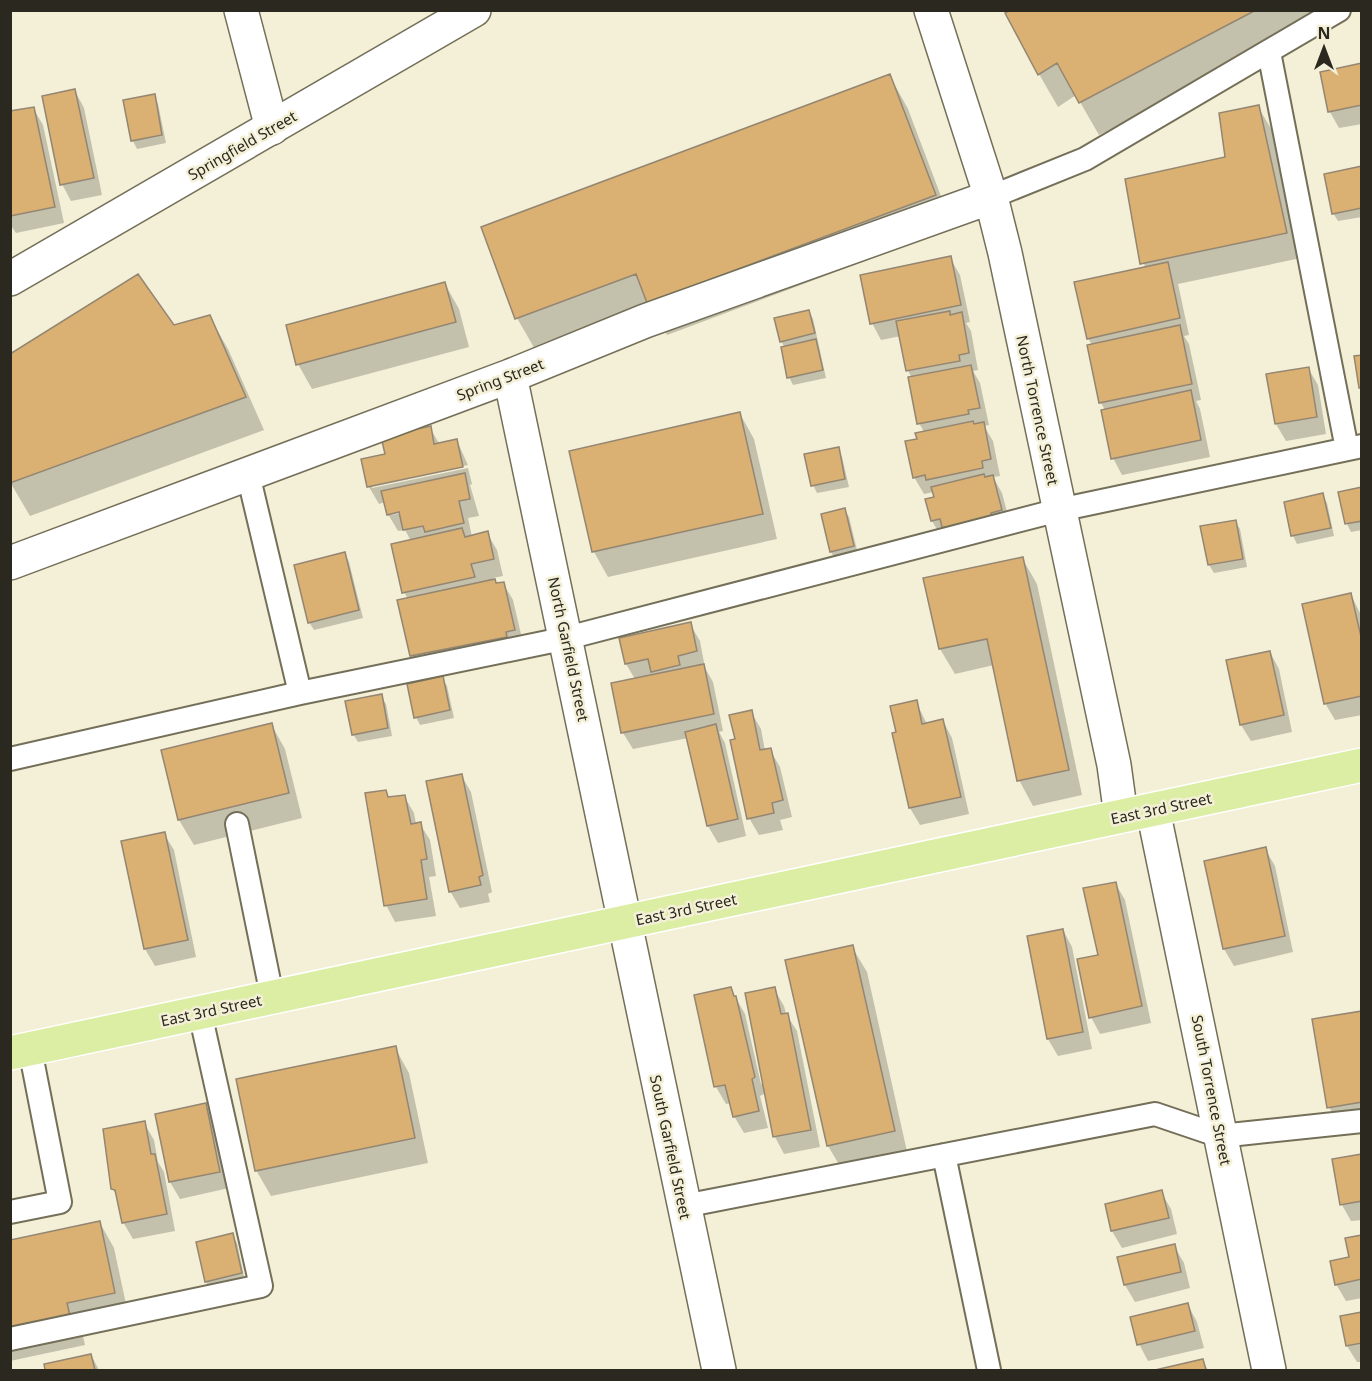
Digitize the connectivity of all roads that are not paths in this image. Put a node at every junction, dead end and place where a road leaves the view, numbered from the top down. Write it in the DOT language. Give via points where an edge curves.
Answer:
graph roads {
  1 [pos="241,10"];
  2 [pos="474,10"];
  3 [pos="931,10"];
  4 [pos="1339,10"];
  5 [pos="1269,52"];
  6 [pos="272,128"];
  7 [pos="991,197"];
  8 [pos="10,279"];
  9 [pos="510,376"];
  10 [pos="1354,448"];
  11 [pos="248,474"];
  12 [pos="1059,510"];
  13 [pos="10,563"];
  14 [pos="567,638"];
  15 [pos="300,693"];
  16 [pos="10,759"];
  17 [pos="1362,765"];
  18 [pos="1153,810"];
  19 [pos="1121,816"];
  20 [pos="237,824"];
  21 [pos="623,922"];
  22 [pos="273,996"];
  23 [pos="200,1013"];
  24 [pos="20,1051"];
  25 [pos="1362,1120"];
  26 [pos="1221,1136"];
  27 [pos="944,1155"];
  28 [pos="684,1206"];
  29 [pos="10,1212"];
  30 [pos="10,1339"];
  31 [pos="719,1371"];
  32 [pos="989,1371"];
  33 [pos="1269,1371"];
  1 -- 6 [label="street"];
  2 -- 6 [label="street, Springfield Street"];
  3 -- 7 [label="street, North Torrence Street"];
  4 -- 5 [label="lane"];
  5 -- 7 [label="lane" via="1085,159"];
  5 -- 10 [label="lane"];
  6 -- 8 [label="street, Springfield Street"];
  7 -- 9 [label="street, Spring Street" via="645,321"];
  7 -- 12 [label="street, North Torrence Street"];
  9 -- 11 [label="street, Spring Street"];
  9 -- 14 [label="street, North Garfield Street"];
  10 -- 12 [label="lane"];
  11 -- 13 [label="street, Spring Street"];
  11 -- 15 [label="lane"];
  12 -- 14 [label="lane"];
  12 -- 19 [label="street, North Torrence Street" via="1114,765"];
  14 -- 15 [label="lane"];
  14 -- 21 [label="street, North Garfield Street"];
  15 -- 16 [label="lane"];
  17 -- 18 [label="main road, East 3rd Street"];
  18 -- 19 [label="main road, East 3rd Street"];
  18 -- 26 [label="street, South Torrence Street"];
  19 -- 21 [label="main road, East 3rd Street"];
  20 -- 22 [label="lane"];
  21 -- 22 [label="main road, East 3rd Street"];
  21 -- 28 [label="street, South Garfield Street"];
  22 -- 23 [label="main road, East 3rd Street"];
  23 -- 24 [label="main road, East 3rd Street"];
  23 -- 30 [label="lane" via="261,1286"];
  24 -- 29 [label="lane" via="60,1202"];
  25 -- 26 [label="lane"];
  26 -- 27 [label="lane" via="1155,1114"];
  26 -- 33 [label="street, South Torrence Street"];
  27 -- 28 [label="lane"];
  27 -- 32 [label="lane"];
  28 -- 31 [label="street, South Garfield Street"];
}
